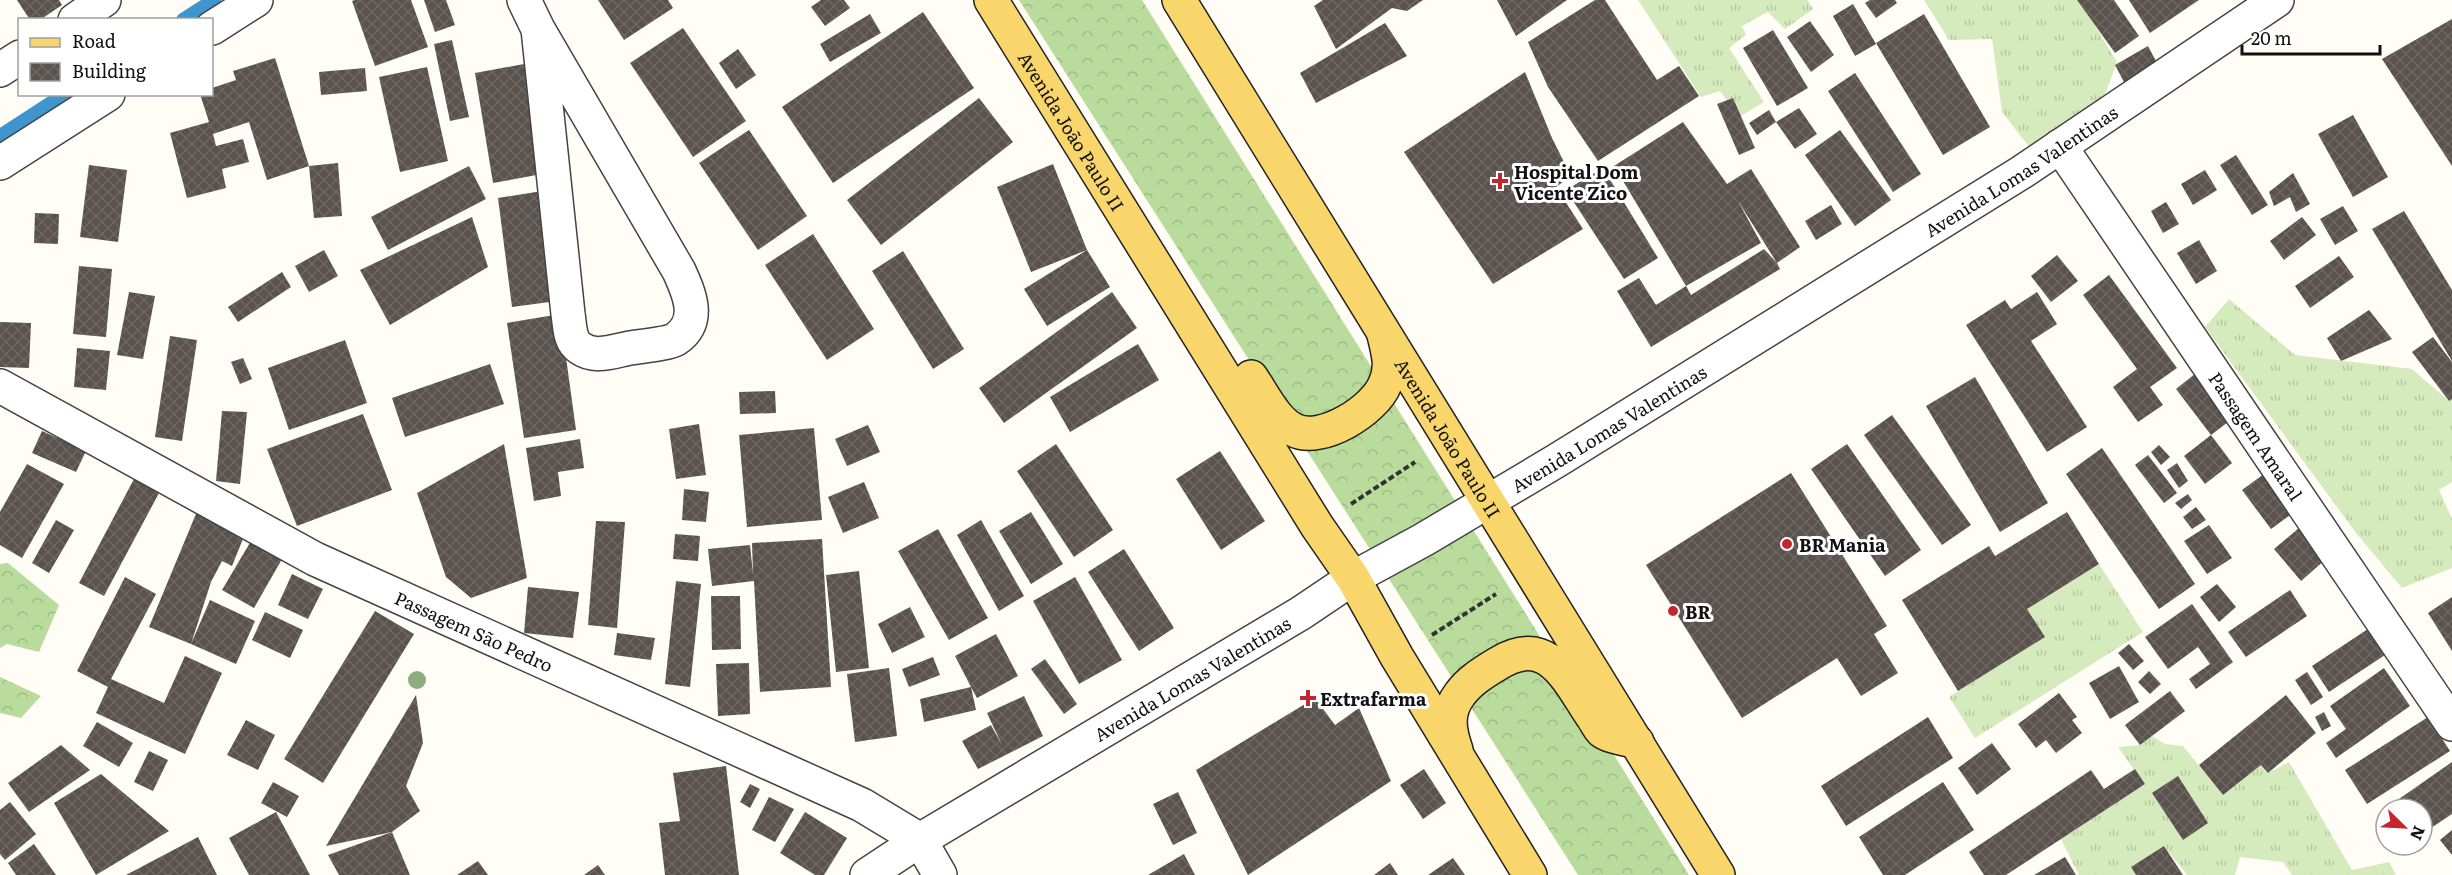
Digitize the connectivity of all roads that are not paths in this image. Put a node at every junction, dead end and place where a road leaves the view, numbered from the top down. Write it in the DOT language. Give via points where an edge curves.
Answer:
graph roads {
  1 [pos="104,0"];
  2 [pos="256,0"];
  3 [pos="524,0"];
  4 [pos="992,0"];
  5 [pos="1179,0"];
  6 [pos="2277,0"];
  7 [pos="78,18"];
  8 [pos="213,27"];
  9 [pos="538,29"];
  10 [pos="18,58"];
  11 [pos="0,70"];
  12 [pos="105,96"];
  13 [pos="2060,146"];
  14 [pos="0,163"];
  15 [pos="1381,326"];
  16 [pos="1202,338"];
  17 [pos="0,386"];
  18 [pos="1488,502"];
  19 [pos="1353,578"];
  20 [pos="2452,724"];
  21 [pos="1637,742"];
  22 [pos="1461,764"];
  23 [pos="920,840"];
  24 [pos="867,875"];
  25 [pos="940,875"];
  26 [pos="1530,875"];
  27 [pos="1718,875"];
  1 -- 7 [label="street"];
  2 -- 8 [label="street"];
  3 -- 9 [label="street"];
  4 -- 16 [label="main road, Avenida João Paulo II"];
  5 -- 15 [label="main road, Avenida João Paulo II"];
  6 -- 13 [label="street, Avenida Lomas Valentinas"];
  9 -- 9 [label="street" via="679,271 692,312 675,340 597,355 573,341"];
  10 -- 11 [label="street"];
  12 -- 14 [label="street"];
  13 -- 18 [label="street, Avenida Lomas Valentinas"];
  13 -- 20 [label="street, Passagem Amaral"];
  15 -- 16 [label="main road" via="1389,352 1386,384 1363,409 1323,433 1296,432 1284,424 1237,355"];
  15 -- 18 [label="main road, Avenida João Paulo II"];
  16 -- 19 [label="main road, Avenida João Paulo II"];
  17 -- 23 [label="street, Passagem São Pedro" via="315,559 862,805"];
  18 -- 19 [label="street, Avenida Lomas Valentinas"];
  18 -- 21 [label="main road, Avenida João Paulo II"];
  19 -- 22 [label="main road, Avenida João Paulo II"];
  19 -- 23 [label="street, Avenida Lomas Valentinas" via="1301,613"];
  21 -- 22 [label="main road" via="1602,731 1555,663 1542,656 1515,655 1475,679 1453,704 1450,729"];
  21 -- 27 [label="main road, Avenida João Paulo II"];
  22 -- 26 [label="main road, Avenida João Paulo II"];
  23 -- 24 [label="street, Avenida Lomas Valentinas"];
  23 -- 25 [label="street, Passagem São Pedro"];
}
